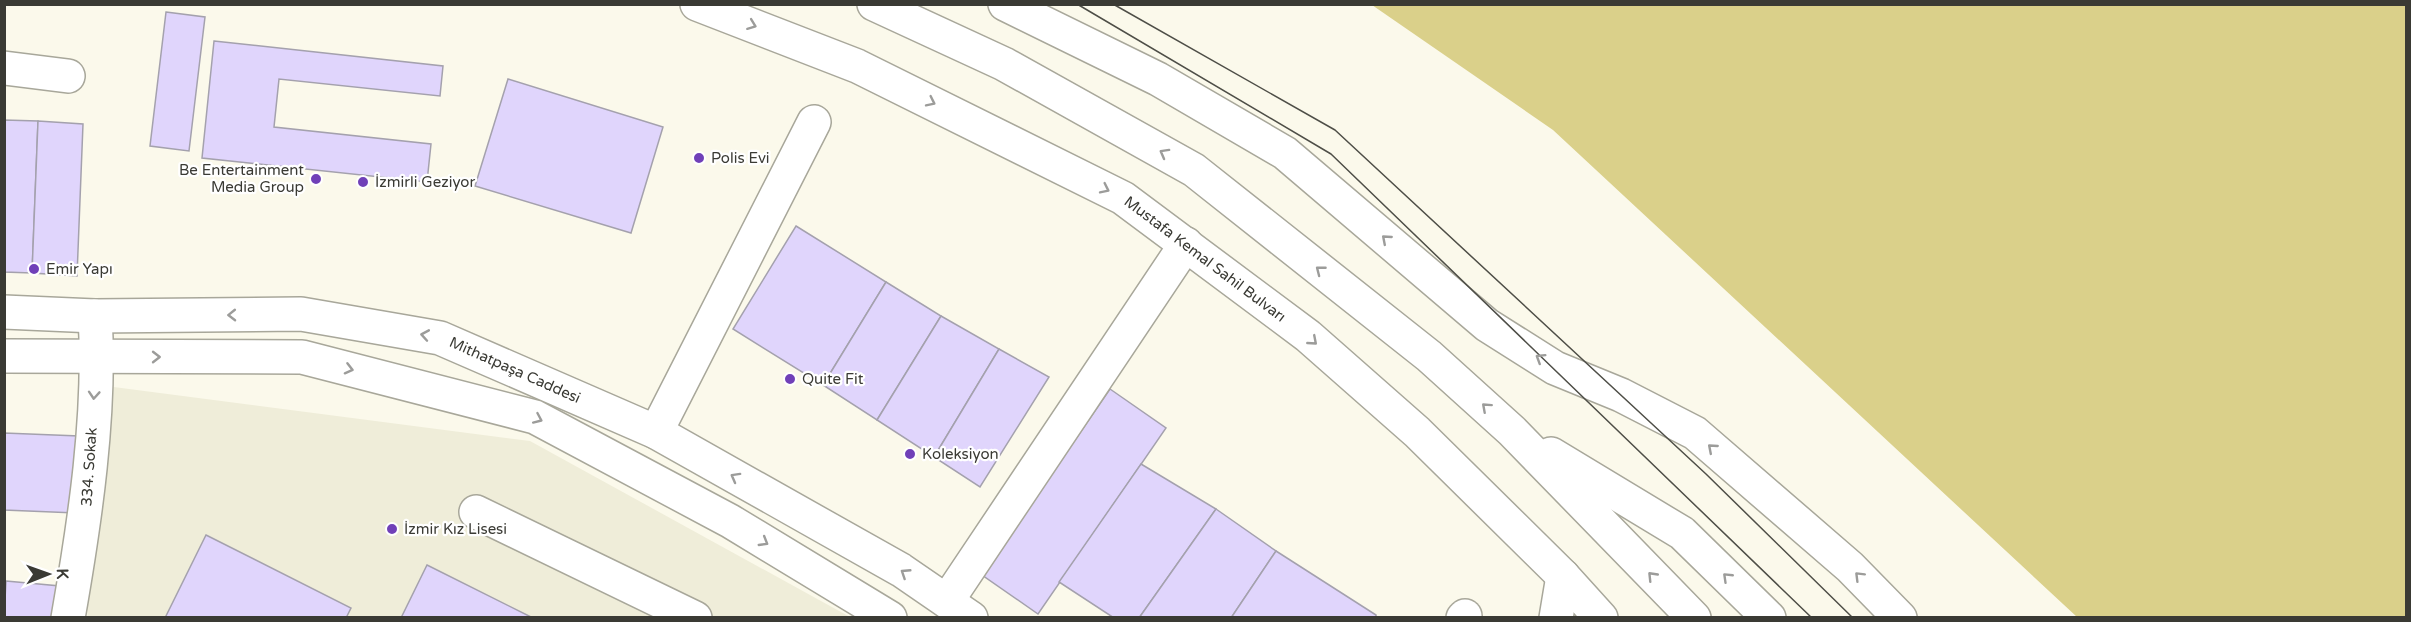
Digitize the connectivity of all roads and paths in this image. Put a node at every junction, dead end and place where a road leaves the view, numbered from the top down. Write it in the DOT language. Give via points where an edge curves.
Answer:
graph roads {
  1 [pos="697,4"];
  2 [pos="874,4"];
  3 [pos="1005,4"];
  4 [pos="4,68"];
  5 [pos="68,76"];
  6 [pos="814,122"];
  7 [pos="1186,244"];
  8 [pos="4,312"];
  9 [pos="95,316"];
  10 [pos="4,356"];
  11 [pos="97,357"];
  12 [pos="1512,430"];
  13 [pos="656,432"];
  14 [pos="476,512"];
  15 [pos="1563,576"];
  16 [pos="959,609"];
  17 [pos="68,618"];
  18 [pos="695,618"];
  19 [pos="890,618"];
  20 [pos="1556,618"];
  21 [pos="1601,618"];
  22 [pos="1694,618"];
  23 [pos="1769,618"];
  24 [pos="1900,618"];
  1 -- 7 [label="main road, Mustafa Kemal Sahil Bulvarı, one-way" via="857,66 1123,198"];
  12 -- 2 [label="main road, one-way" via="1429,356 1194,170 1004,64"];
  24 -- 3 [label="main road, one-way" via="1850,567 1695,433 1621,395 1555,368 1486,325 1285,153 1158,79"];
  4 -- 5 [label="main road"];
  6 -- 13 [label="main road"];
  7 -- 15 [label="main road, Mustafa Kemal Sahil Bulvarı, one-way" via="1308,336 1417,432"];
  7 -- 16 [label="main road"];
  8 -- 9 [label="main road, Mithatpaşa Caddesi"];
  9 -- 11 [label="main road, 334. Sokak"];
  13 -- 9 [label="main road, Mithatpaşa Caddesi, one-way" via="440,338 301,314"];
  10 -- 11 [label="main road"];
  11 -- 17 [label="main road, 334. Sokak, one-way" via="84,523"];
  11 -- 19 [label="main road, one-way" via="302,357 535,417 729,521"];
  22 -- 12 [label="main road, one-way"];
  23 -- 12 [label="main road, one-way" via="1682,533"];
  16 -- 13 [label="main road, Mithatpaşa Caddesi, one-way" via="901,570"];
  14 -- 18 [label="main road"];
  15 -- 20 [label="main road"];
  15 -- 21 [label="main road, Mustafa Kemal Sahil Bulvarı"];
}
